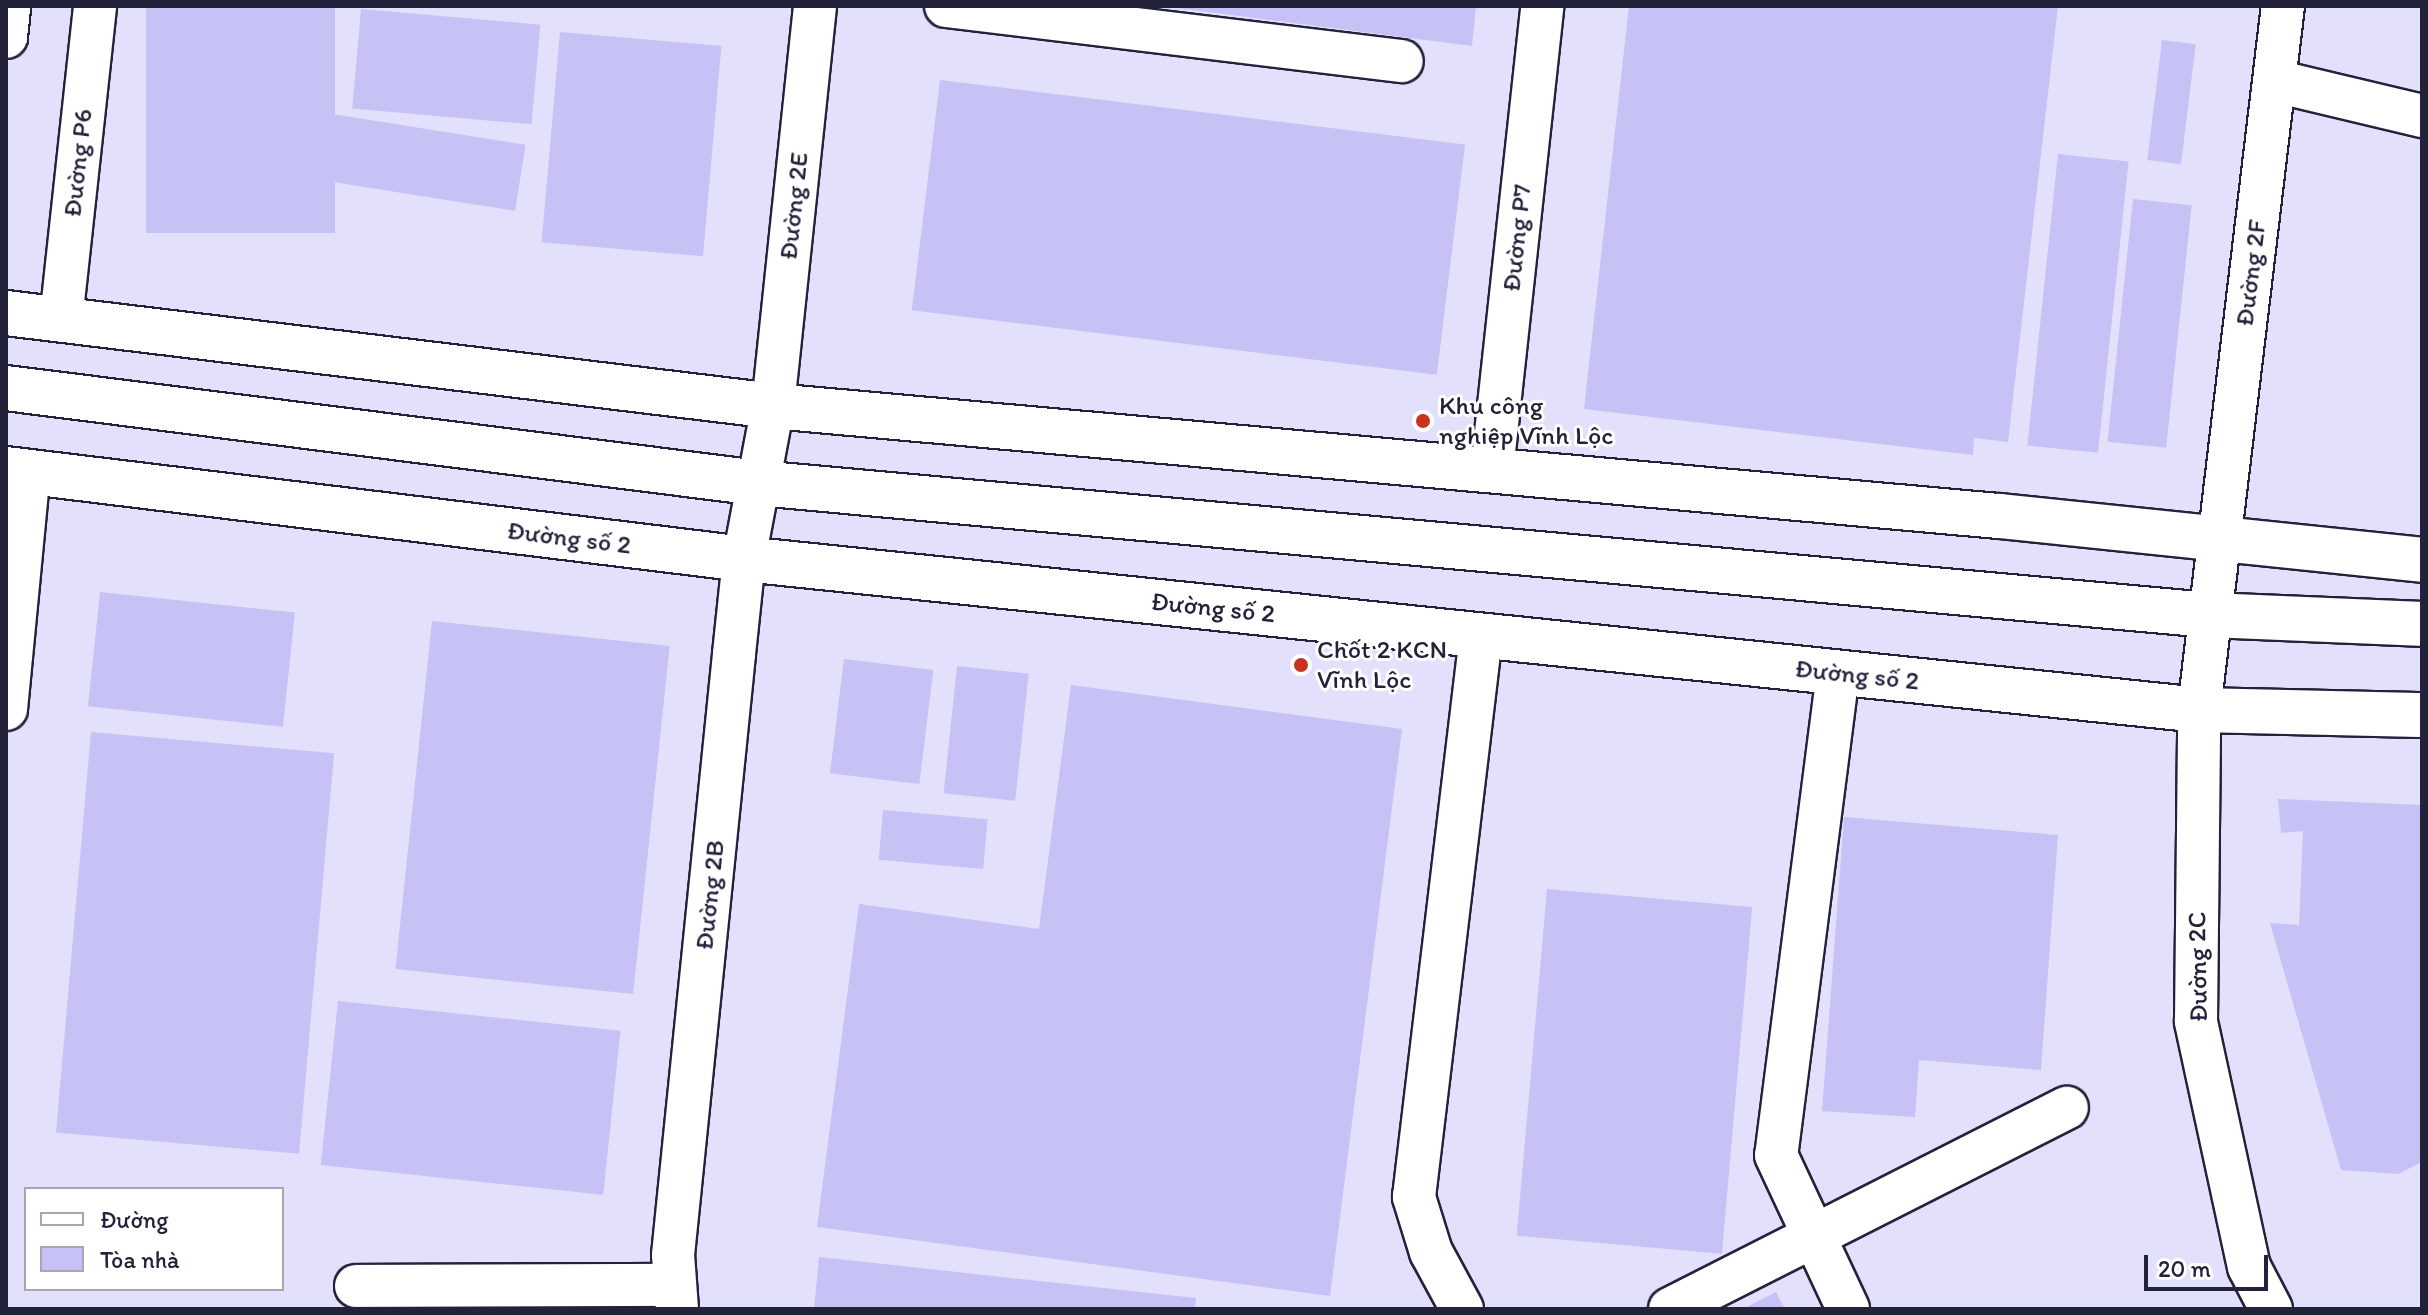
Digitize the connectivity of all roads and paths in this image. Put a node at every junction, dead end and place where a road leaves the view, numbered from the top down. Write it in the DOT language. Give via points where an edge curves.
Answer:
graph roads {
  1 [pos="9,6"];
  2 [pos="95,6"];
  3 [pos="815,6"];
  4 [pos="946,6"];
  5 [pos="1542,6"];
  6 [pos="2283,6"];
  7 [pos="6,37"];
  8 [pos="1402,61"];
  9 [pos="2275,81"];
  10 [pos="2422,116"];
  11 [pos="6,313"];
  12 [pos="61,320"];
  13 [pos="6,388"];
  14 [pos="773,406"];
  15 [pos="18,470"];
  16 [pos="1492,470"];
  17 [pos="758,483"];
  18 [pos="2218,540"];
  19 [pos="744,559"];
  20 [pos="2422,560"];
  21 [pos="2208,615"];
  22 [pos="2422,624"];
  23 [pos="1481,636"];
  24 [pos="1838,673"];
  25 [pos="6,709"];
  26 [pos="2199,710"];
  27 [pos="2422,715"];
  28 [pos="2067,1108"];
  29 [pos="1810,1237"];
  30 [pos="356,1286"];
  31 [pos="676,1297"];
  32 [pos="1462,1309"];
  33 [pos="1670,1309"];
  34 [pos="1848,1309"];
  35 [pos="2271,1309"];
  1 -- 7 [label="street"];
  2 -- 12 [label="street, Đường P6"];
  3 -- 14 [label="street, Đường 2E"];
  4 -- 8 [label="street"];
  5 -- 16 [label="street, Đường P7"];
  6 -- 9 [label="street, Đường 2F"];
  9 -- 10 [label="street"];
  9 -- 18 [label="street, Đường 2F"];
  11 -- 12 [label="main road"];
  12 -- 14 [label="main road"];
  13 -- 17 [label="main road"];
  14 -- 16 [label="main road"];
  14 -- 17 [label="street, Đường 2E"];
  15 -- 19 [label="main road, Đường số 2"];
  15 -- 25 [label="street"];
  16 -- 18 [label="main road"];
  17 -- 19 [label="street, Đường 2B"];
  17 -- 21 [label="main road"];
  18 -- 20 [label="main road"];
  18 -- 21 [label="street, Đường 2F"];
  19 -- 23 [label="main road, Đường số 2"];
  19 -- 31 [label="street, Đường 2B" via="673,1255"];
  21 -- 22 [label="main road"];
  21 -- 26 [label="street, Đường 2C"];
  23 -- 24 [label="main road, Đường số 2"];
  23 -- 32 [label="street" via="1414,1197 1431,1252"];
  24 -- 26 [label="main road, Đường số 2"];
  24 -- 29 [label="street" via="1776,1155"];
  26 -- 27 [label="main road, Đường số 2"];
  26 -- 35 [label="street, Đường 2C" via="2196,1021 2249,1267"];
  28 -- 29 [label="street"];
  29 -- 33 [label="street"];
  29 -- 34 [label="street"];
  30 -- 31 [label="street"];
}
